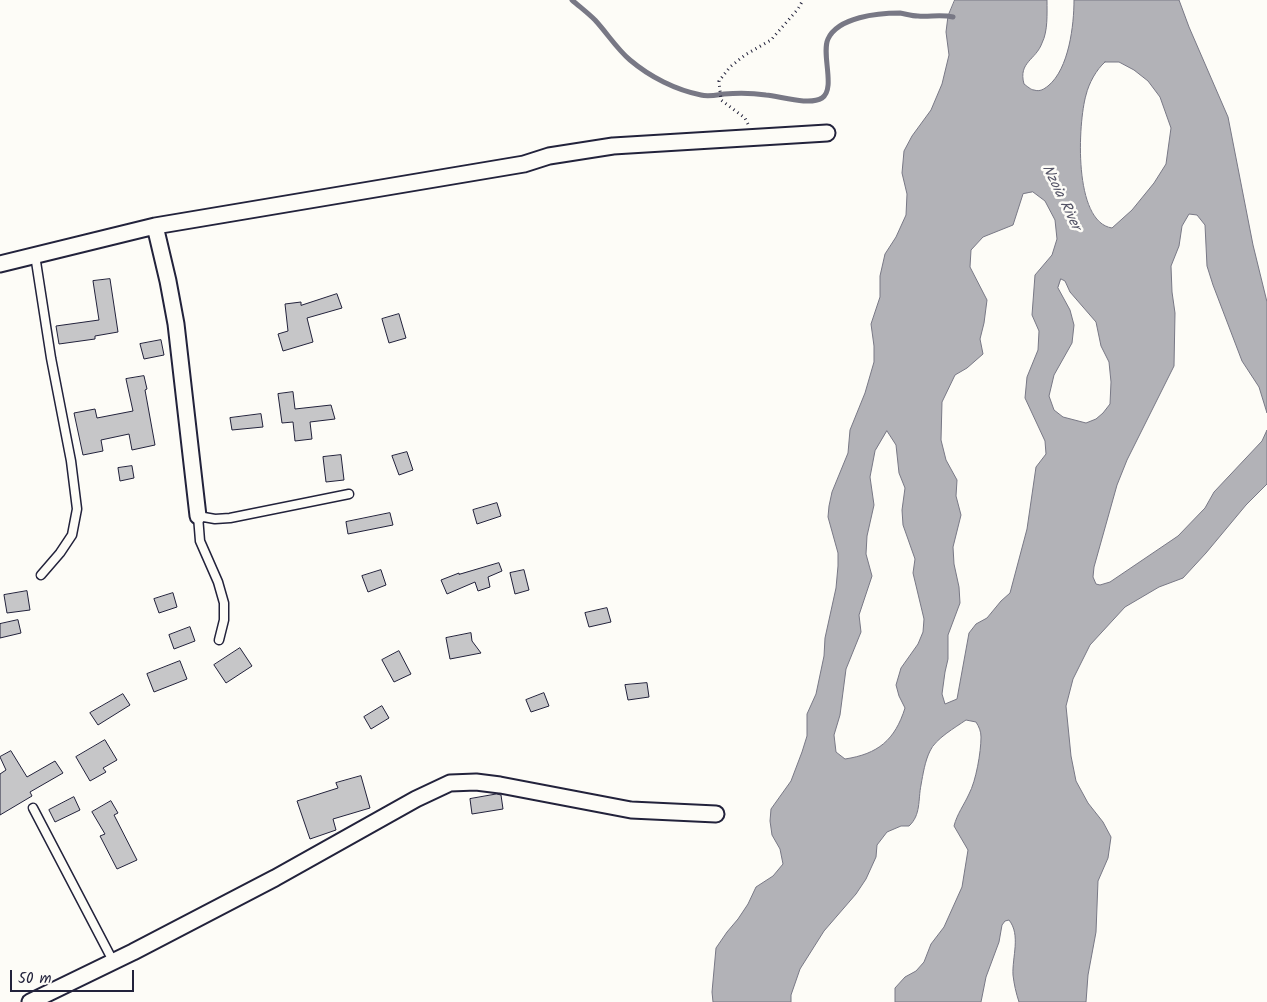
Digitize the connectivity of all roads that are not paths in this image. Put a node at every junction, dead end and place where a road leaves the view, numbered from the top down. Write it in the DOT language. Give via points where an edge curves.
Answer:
graph roads {
  1 [pos="827,133"];
  2 [pos="155,226"];
  3 [pos="35,255"];
  4 [pos="0,264"];
  5 [pos="349,494"];
  6 [pos="198,516"];
  7 [pos="41,575"];
  8 [pos="219,640"];
  9 [pos="33,808"];
  10 [pos="716,814"];
  11 [pos="113,961"];
  12 [pos="30,1002"];
  1 -- 2 [label="street" via="613,146"];
  2 -- 3 [label="street"];
  2 -- 6 [label="street" via="176,324"];
  3 -- 4 [label="street"];
  3 -- 7 [label="lane" via="77,509 72,535"];
  5 -- 6 [label="lane" via="230,518"];
  6 -- 8 [label="lane" via="200,541 224,603"];
  9 -- 11 [label="lane"];
  10 -- 11 [label="street" via="631,810 500,785 450,783"];
  11 -- 12 [label="street"];
}
